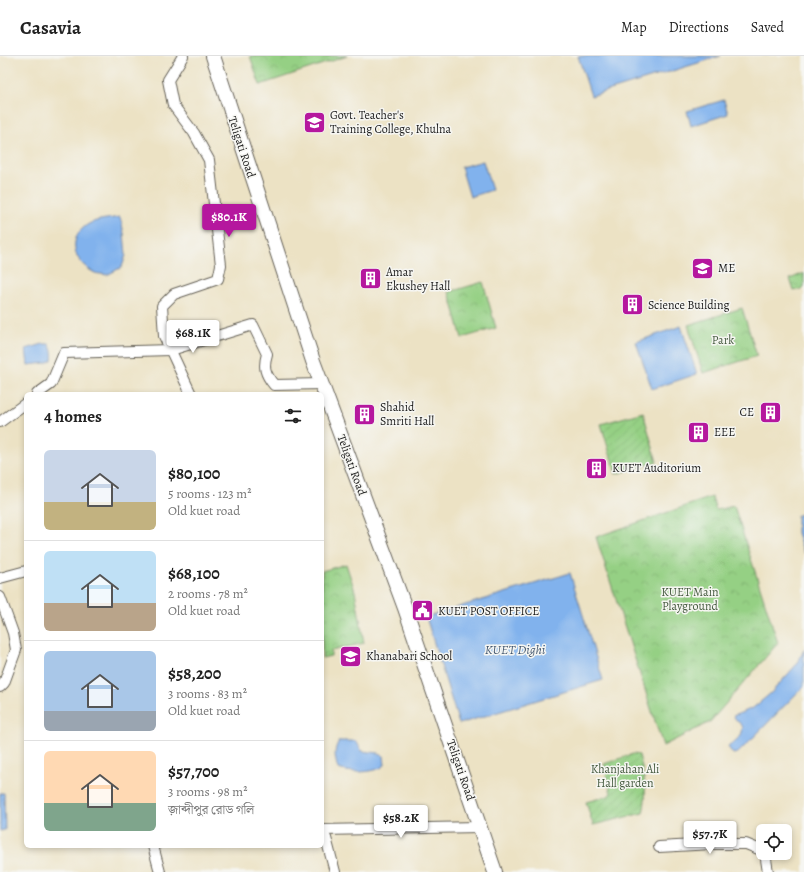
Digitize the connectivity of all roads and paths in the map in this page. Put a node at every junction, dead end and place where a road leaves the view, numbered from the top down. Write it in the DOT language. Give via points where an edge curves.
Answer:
graph roads {
  1 [pos="183,56"];
  2 [pos="212,56"];
  3 [pos="170,350"];
  4 [pos="322,384"];
  5 [pos="40,392"];
  6 [pos="190,392"];
  7 [pos="24,404"];
  8 [pos="0,422"];
  9 [pos="24,572"];
  10 [pos="0,578"];
  11 [pos="0,597"];
  12 [pos="0,687"];
  13 [pos="480,827"];
  14 [pos="324,830"];
  15 [pos="324,836"];
  16 [pos="659,847"];
  17 [pos="154,848"];
  18 [pos="756,848"];
  19 [pos="766,860"];
  20 [pos="160,872"];
  21 [pos="335,872"];
  22 [pos="495,872"];
  23 [pos="768,872"];
  1 -- 3 [label="street" via="168,80 173,105 194,133 209,160 221,265 218,279 174,294 162,306 164,336"];
  2 -- 4 [label="main road, Teligati Road"];
  3 -- 4 [label="street" via="253,326 267,354 264,363 267,377 274,385"];
  3 -- 5 [label="street" via="64,353 51,384"];
  3 -- 6 [label="street"];
  4 -- 13 [label="main road, Teligati Road" via="405,608"];
  7 -- 8 [label="street"];
  9 -- 10 [label="street"];
  11 -- 12 [label="street" via="13,633 16,650"];
  13 -- 14 [label="street"];
  13 -- 22 [label="main road, Teligati Road"];
  15 -- 21 [label="street"];
  16 -- 18 [label="street" via="746,844"];
  17 -- 20 [label="street"];
  19 -- 23 [label="street"];
}
